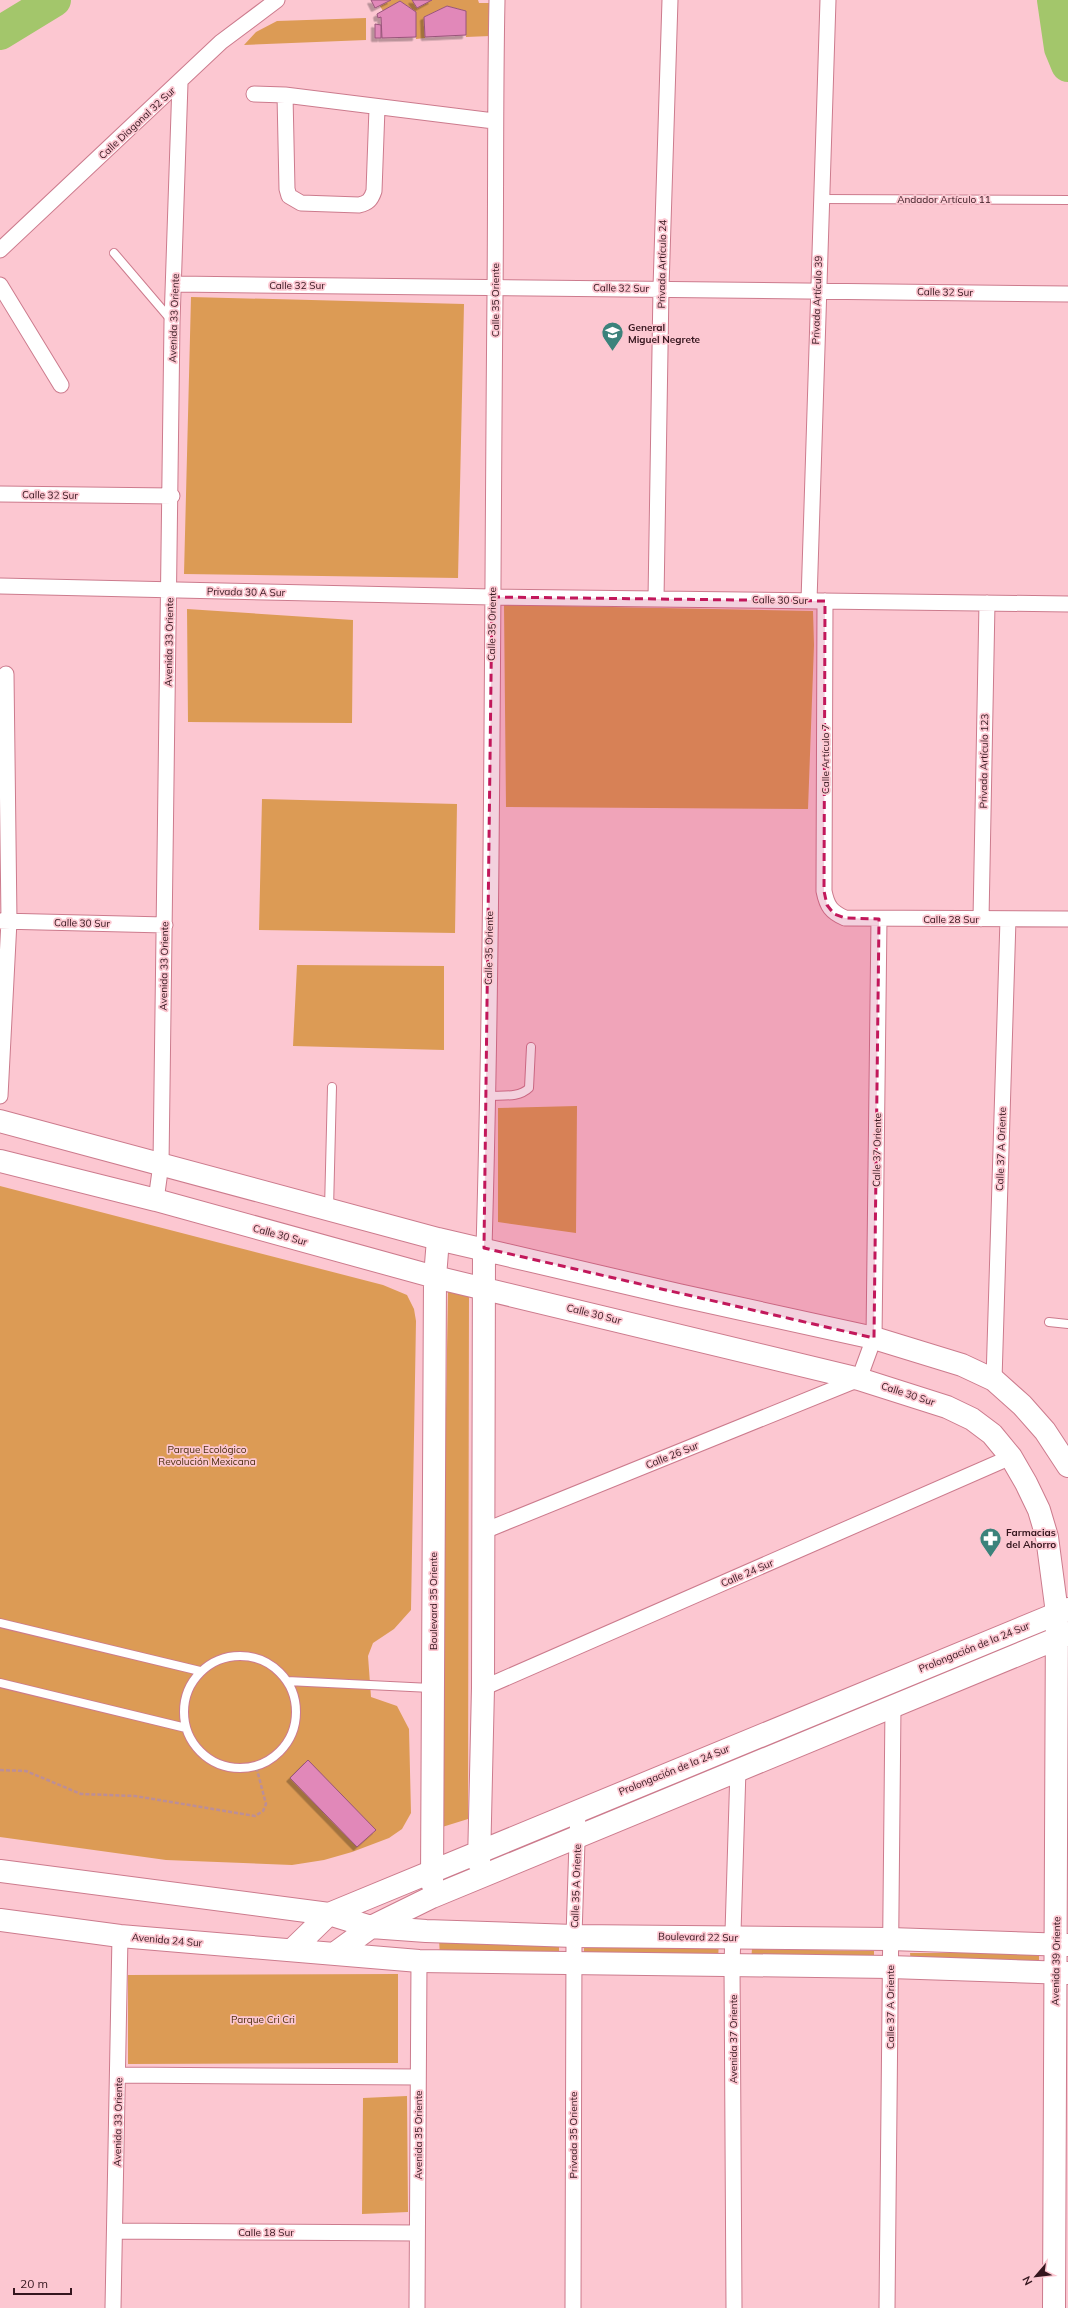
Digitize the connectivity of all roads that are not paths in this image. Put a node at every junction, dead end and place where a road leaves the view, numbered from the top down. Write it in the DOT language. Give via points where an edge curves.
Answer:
graph roads {
  1 [pos="276,0"];
  2 [pos="497,0"];
  3 [pos="670,0"];
  4 [pos="828,0"];
  5 [pos="180,83"];
  6 [pos="254,94"];
  7 [pos="285,95"];
  8 [pos="377,108"];
  9 [pos="494,121"];
  10 [pos="820,199"];
  11 [pos="1068,200"];
  12 [pos="0,250"];
  13 [pos="114,253"];
  14 [pos="175,284"];
  15 [pos="0,285"];
  16 [pos="495,286"];
  17 [pos="661,288"];
  18 [pos="817,290"];
  19 [pos="1068,294"];
  20 [pos="172,322"];
  21 [pos="61,385"];
  22 [pos="0,494"];
  23 [pos="172,496"];
  24 [pos="0,586"];
  25 [pos="170,590"];
  26 [pos="492,597"];
  27 [pos="656,599"];
  28 [pos="809,601"];
  29 [pos="825,601"];
  30 [pos="987,603"];
  31 [pos="1068,604"];
  32 [pos="6,674"];
  33 [pos="834,914"];
  34 [pos="981,919"];
  35 [pos="1008,919"];
  36 [pos="1068,919"];
  37 [pos="879,920"];
  38 [pos="5,921"];
  39 [pos="165,925"];
  40 [pos="531,1047"];
  41 [pos="332,1087"];
  42 [pos="0,1096"];
  43 [pos="488,1096"];
  44 [pos="0,1121"];
  45 [pos="0,1161"];
  46 [pos="161,1164"];
  47 [pos="156,1200"];
  48 [pos="329,1210"];
  49 [pos="438,1239"];
  50 [pos="484,1248"];
  51 [pos="434,1277"];
  52 [pos="482,1288"];
  53 [pos="1049,1322"];
  54 [pos="1068,1324"];
  55 [pos="874,1338"];
  56 [pos="859,1379"];
  57 [pos="994,1380"];
  58 [pos="1012,1457"];
  59 [pos="1068,1466"];
  60 [pos="484,1531"];
  61 [pos="1062,1611"];
  62 [pos="0,1623"];
  63 [pos="1063,1637"];
  64 [pos="200,1672"];
  65 [pos="287,1681"];
  66 [pos="0,1683"];
  67 [pos="432,1688"];
  68 [pos="483,1688"];
  69 [pos="893,1706"];
  70 [pos="186,1728"];
  71 [pos="738,1769"];
  72 [pos="578,1810"];
  73 [pos="578,1836"];
  74 [pos="478,1851"];
  75 [pos="432,1870"];
  76 [pos="0,1871"];
  77 [pos="480,1876"];
  78 [pos="432,1897"];
  79 [pos="329,1914"];
  80 [pos="0,1920"];
  81 [pos="371,1927"];
  82 [pos="426,1931"];
  83 [pos="120,1936"];
  84 [pos="574,1936"];
  85 [pos="733,1938"];
  86 [pos="890,1939"];
  87 [pos="1062,1945"];
  88 [pos="292,1950"];
  89 [pos="334,1954"];
  90 [pos="419,1961"];
  91 [pos="574,1962"];
  92 [pos="732,1965"];
  93 [pos="890,1967"];
  94 [pos="1061,1973"];
  95 [pos="118,2075"];
  96 [pos="418,2077"];
  97 [pos="116,2231"];
  98 [pos="417,2233"];
  99 [pos="114,2308"];
  100 [pos="416,2308"];
  101 [pos="573,2308"];
  102 [pos="734,2308"];
  103 [pos="887,2308"];
  104 [pos="1054,2308"];
  1 -- 5 [label="street, Calle Diagonal 32 Sur" via="239,27"];
  2 -- 9 [label="street, Calle 35 Oriente"];
  3 -- 17 [label="street, Privada Artículo 24"];
  4 -- 10 [label="street, Privada Artículo 39"];
  5 -- 12 [label="street, Calle Diagonal 32 Sur"];
  5 -- 14 [label="street, Avenida 33 Oriente"];
  6 -- 7 [label="street"];
  7 -- 8 [label="street"];
  7 -- 8 [label="street" via="287,189 289,196 300,203 359,205 366,204 371,198 374,192"];
  8 -- 9 [label="street"];
  9 -- 16 [label="street, Calle 35 Oriente"];
  10 -- 11 [label="lane, Andador Artículo 11"];
  10 -- 18 [label="street, Privada Artículo 39"];
  13 -- 20 [label="lane"];
  14 -- 16 [label="street, Calle 32 Sur"];
  14 -- 20 [label="street, Avenida 33 Oriente"];
  15 -- 21 [label="street"];
  16 -- 17 [label="street, Calle 32 Sur"];
  16 -- 26 [label="street, Calle 35 Oriente"];
  17 -- 18 [label="street, Calle 32 Sur"];
  17 -- 27 [label="street, Privada Artículo 24"];
  18 -- 19 [label="street, Calle 32 Sur"];
  18 -- 28 [label="street, Privada Artículo 39"];
  20 -- 23 [label="street, Avenida 33 Oriente"];
  22 -- 23 [label="street, Calle 32 Sur"];
  23 -- 25 [label="street, Avenida 33 Oriente"];
  24 -- 25 [label="street, Privada 30 A Sur"];
  25 -- 26 [label="street, Privada 30 A Sur"];
  25 -- 39 [label="street, Avenida 33 Oriente"];
  26 -- 27 [label="street, Calle 30 Sur"];
  26 -- 43 [label="street, Calle 35 Oriente"];
  27 -- 28 [label="street, Calle 30 Sur"];
  28 -- 29 [label="street, Calle 30 Sur"];
  29 -- 30 [label="street, Calle 30 Sur"];
  29 -- 33 [label="street, Calle Artículo 7" via="824,891 827,905"];
  30 -- 31 [label="street, Calle 30 Sur"];
  30 -- 34 [label="street, Privada Artículo 123"];
  32 -- 38 [label="street"];
  33 -- 37 [label="street, Calle 28 Sur" via="845,918"];
  34 -- 35 [label="street, Calle 28 Sur"];
  34 -- 37 [label="street, Calle 28 Sur"];
  35 -- 36 [label="street, Calle 28 Sur"];
  35 -- 57 [label="street, Calle 37 A Oriente"];
  37 -- 55 [label="street, Calle 37 Oriente"];
  38 -- 39 [label="street, Calle 30 Sur"];
  38 -- 42 [label="street"];
  39 -- 46 [label="street, Avenida 33 Oriente"];
  40 -- 43 [label="lane" via="529,1088 517,1095"];
  41 -- 48 [label="lane"];
  43 -- 50 [label="street, Calle 35 Oriente"];
  44 -- 46 [label="main road"];
  45 -- 47 [label="main road, Calle 30 Sur"];
  46 -- 47 [label="street, Avenida 33 Oriente"];
  46 -- 48 [label="main road"];
  47 -- 51 [label="main road, Calle 30 Sur"];
  48 -- 49 [label="main road"];
  49 -- 50 [label="main road"];
  49 -- 51 [label="main road, Boulevard 35 Oriente"];
  50 -- 52 [label="main road"];
  50 -- 55 [label="main road" via="678,1295"];
  51 -- 52 [label="main road, Calle 30 Sur"];
  51 -- 67 [label="main road, Boulevard 35 Oriente"];
  52 -- 56 [label="main road, Calle 30 Sur"];
  52 -- 60 [label="main road"];
  53 -- 54 [label="lane"];
  55 -- 56 [label="street, Calle 37 Oriente"];
  55 -- 57 [label="main road" via="962,1365"];
  56 -- 58 [label="main road, Calle 30 Sur" via="947,1407 972,1419 992,1434"];
  56 -- 60 [label="street, Calle 26 Sur"];
  57 -- 59 [label="main road" via="1022,1404 1045,1431"];
  58 -- 61 [label="main road, Calle 30 Sur" via="1039,1510"];
  58 -- 68 [label="street, Calle 24 Sur"];
  60 -- 68 [label="main road"];
  61 -- 63 [label="main road, Avenida 39 Oriente"];
  61 -- 72 [label="main road, Prolongación de la 24 Sur"];
  62 -- 64 [label="lane"];
  63 -- 69 [label="main road"];
  63 -- 87 [label="main road, Avenida 39 Oriente"];
  64 -- 65 [label="lane" via="214,1662 229,1657 246,1656 262,1660 276,1669"];
  64 -- 70 [label="lane" via="185,1698 183,1713"];
  65 -- 67 [label="lane"];
  65 -- 70 [label="lane" via="296,1713 293,1730 272,1759 256,1766 239,1769 221,1766 202,1753"];
  66 -- 70 [label="lane"];
  67 -- 75 [label="main road, Boulevard 35 Oriente"];
  68 -- 74 [label="main road"];
  69 -- 71 [label="main road"];
  69 -- 86 [label="street, Calle 37 A Oriente"];
  71 -- 73 [label="main road"];
  71 -- 85 [label="street, Avenida 37 Oriente"];
  72 -- 73 [label="street, Calle 35 A Oriente"];
  72 -- 74 [label="main road, Prolongación de la 24 Sur"];
  73 -- 77 [label="main road"];
  73 -- 84 [label="street, Calle 35 A Oriente"];
  74 -- 75 [label="main road, Prolongación de la 24 Sur"];
  74 -- 77 [label="main road"];
  75 -- 78 [label="main road, Boulevard 35 Oriente"];
  75 -- 79 [label="main road, Prolongación de la 24 Sur"];
  76 -- 79 [label="main road"];
  77 -- 78 [label="main road"];
  78 -- 81 [label="main road"];
  78 -- 82 [label="main road, Boulevard 35 Oriente"];
  79 -- 81 [label="main road, Boulevard 22 Sur"];
  79 -- 88 [label="main road, Prolongación de la 24 Sur"];
  80 -- 83 [label="main road, Avenida 24 Sur"];
  81 -- 82 [label="main road, Boulevard 22 Sur"];
  81 -- 89 [label="main road"];
  82 -- 84 [label="main road, Boulevard 22 Sur"];
  82 -- 90 [label="main road, Boulevard 35 Oriente"];
  83 -- 88 [label="main road, Avenida 24 Sur"];
  83 -- 95 [label="street, Avenida 33 Oriente"];
  84 -- 85 [label="main road, Boulevard 22 Sur"];
  84 -- 91 [label="street, Calle 35 A Oriente"];
  85 -- 86 [label="main road, Boulevard 22 Sur"];
  85 -- 92 [label="street, Avenida 37 Oriente"];
  86 -- 87 [label="main road, Boulevard 22 Sur"];
  86 -- 93 [label="street, Calle 37 A Oriente"];
  87 -- 94 [label="main road, Avenida 39 Oriente"];
  88 -- 89 [label="main road, Avenida 24 Sur"];
  89 -- 90 [label="main road"];
  90 -- 91 [label="main road"];
  90 -- 96 [label="street, Avenida 35 Oriente"];
  91 -- 92 [label="main road"];
  91 -- 101 [label="street, Privada 35 Oriente"];
  92 -- 93 [label="main road"];
  92 -- 102 [label="street, Avenida 37 Oriente"];
  93 -- 94 [label="main road"];
  93 -- 103 [label="street, Calle 37 A Oriente"];
  94 -- 104 [label="main road, Avenida 39 Oriente"];
  95 -- 96 [label="street"];
  95 -- 97 [label="street, Avenida 33 Oriente"];
  96 -- 98 [label="street, Avenida 35 Oriente"];
  97 -- 98 [label="street, Calle 18 Sur"];
  97 -- 99 [label="street, Avenida 33 Oriente"];
  98 -- 100 [label="street, Avenida 35 Oriente"];
}
